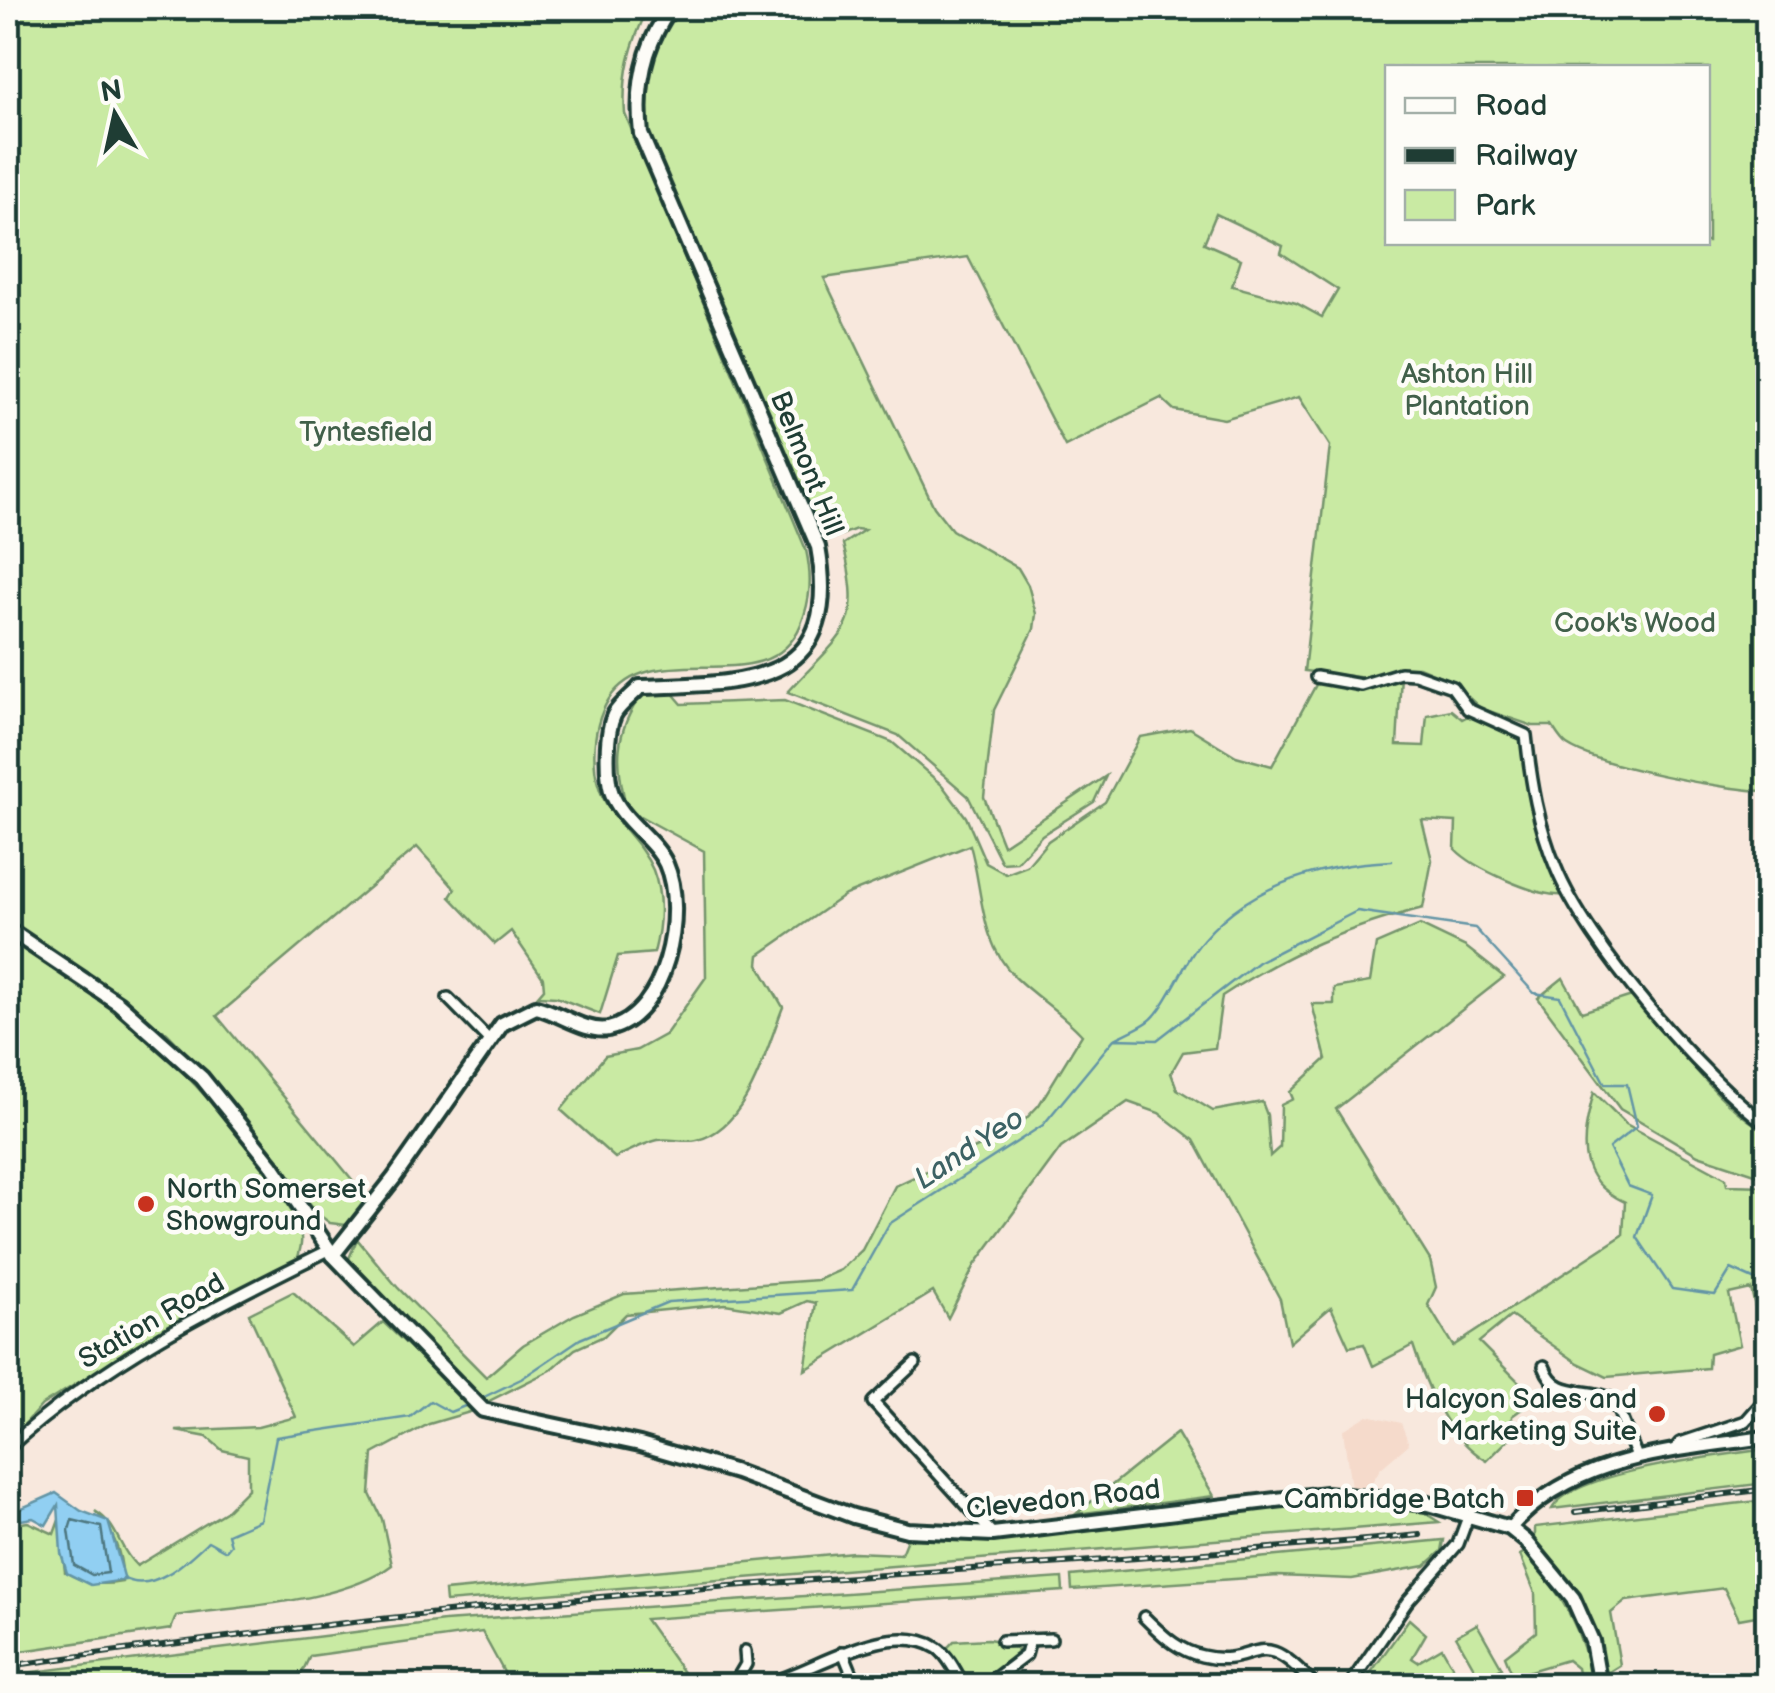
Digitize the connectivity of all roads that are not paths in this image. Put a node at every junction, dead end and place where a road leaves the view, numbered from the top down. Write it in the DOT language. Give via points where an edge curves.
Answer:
graph roads {
  1 [pos="671,8"];
  2 [pos="1316,678"];
  3 [pos="8,930"];
  4 [pos="448,998"];
  5 [pos="490,1041"];
  6 [pos="1768,1126"];
  7 [pos="331,1252"];
  8 [pos="915,1363"];
  9 [pos="1544,1366"];
  10 [pos="1768,1396"];
  11 [pos="1768,1437"];
  12 [pos="8,1448"];
  13 [pos="1673,1451"];
  14 [pos="1638,1457"];
  15 [pos="1468,1518"];
  16 [pos="1510,1528"];
  17 [pos="993,1534"];
  18 [pos="1144,1616"];
  19 [pos="1051,1639"];
  20 [pos="1030,1640"];
  21 [pos="1002,1641"];
  22 [pos="746,1651"];
  23 [pos="844,1652"];
  24 [pos="736,1681"];
  25 [pos="766,1685"];
  26 [pos="722,1686"];
  27 [pos="857,1686"];
  28 [pos="964,1686"];
  29 [pos="984,1686"];
  30 [pos="1315,1686"];
  31 [pos="1349,1686"];
  32 [pos="1600,1686"];
  1 -- 5 [label="main road, Belmont Hill" via="642,70 641,134 818,547 826,597 804,650 767,675 640,686 614,715 611,792 665,862 676,912 661,978 642,1005 610,1029 592,1029 536,1007 502,1024"];
  2 -- 6 [label="street" via="1361,684 1415,674 1452,687 1468,709 1526,735 1533,799 1556,871 1602,946 1722,1088"];
  3 -- 7 [label="main road, Clevedon Road" via="118,1004 202,1078"];
  4 -- 5 [label="street"];
  5 -- 7 [label="main road, Belmont Hill" via="394,1178"];
  7 -- 12 [label="street, Station Road" via="194,1317 71,1394"];
  7 -- 17 [label="main road, Clevedon Road" via="474,1402 500,1417 691,1458 907,1530"];
  8 -- 17 [label="street" via="873,1402"];
  9 -- 14 [label="street" via="1554,1386 1566,1392 1614,1400"];
  10 -- 13 [label="street" via="1746,1421"];
  11 -- 13 [label="street"];
  13 -- 14 [label="street"];
  14 -- 16 [label="street" via="1565,1481"];
  15 -- 16 [label="main road, Clevedon Road"];
  15 -- 17 [label="main road, Clevedon Road" via="1386,1496 1326,1494"];
  15 -- 31 [label="street" via="1458,1544"];
  16 -- 32 [label="main road" via="1573,1598 1592,1641"];
  18 -- 30 [label="street" via="1173,1644 1206,1658 1277,1651"];
  19 -- 20 [label="street"];
  20 -- 21 [label="street"];
  20 -- 29 [label="street" via="1026,1655"];
  22 -- 24 [label="street"];
  23 -- 25 [label="street"];
  23 -- 27 [label="street"];
  23 -- 28 [label="street" via="866,1644 928,1645 940,1649"];
  24 -- 25 [label="street"];
  24 -- 26 [label="street"];
}
